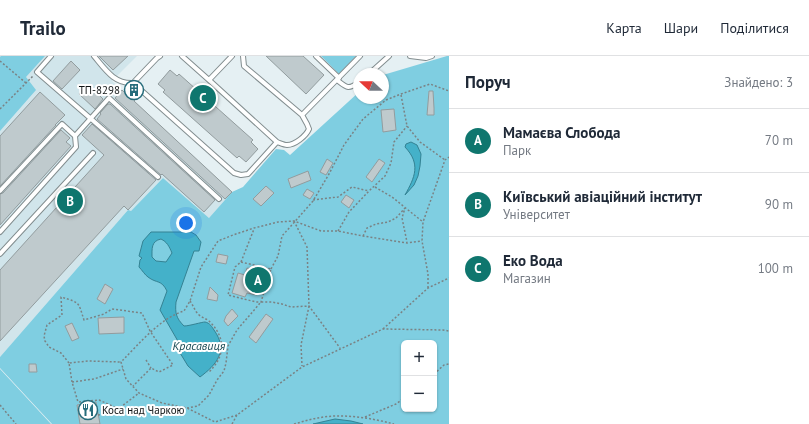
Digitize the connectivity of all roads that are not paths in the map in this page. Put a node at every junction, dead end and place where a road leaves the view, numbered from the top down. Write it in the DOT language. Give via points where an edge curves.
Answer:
graph roads {
  1 [pos="51,56"];
  2 [pos="94,56"];
  3 [pos="160,56"];
  4 [pos="182,56"];
  5 [pos="232,56"];
  6 [pos="243,56"];
  7 [pos="316,56"];
  8 [pos="360,56"];
  9 [pos="389,56"];
  10 [pos="410,56"];
  11 [pos="432,56"];
  12 [pos="376,68"];
  13 [pos="338,79"];
  14 [pos="209,80"];
  15 [pos="133,83"];
  16 [pos="353,87"];
  17 [pos="302,115"];
  18 [pos="91,119"];
  19 [pos="75,136"];
  20 [pos="277,142"];
  21 [pos="93,153"];
  22 [pos="158,177"];
  23 [pos="0,191"];
  24 [pos="219,199"];
  25 [pos="0,232"];
  26 [pos="0,254"];
  1 -- 18 [label="lane" via="37,72"];
  2 -- 15 [label="lane" via="118,81"];
  3 -- 15 [label="lane"];
  4 -- 14 [label="lane"];
  5 -- 14 [label="lane"];
  6 -- 17 [label="lane" via="244,66"];
  7 -- 13 [label="lane"];
  8 -- 13 [label="lane"];
  9 -- 12 [label="lane"];
  10 -- 11 [label="lane"];
  13 -- 16 [label="lane" via="344,86"];
  13 -- 17 [label="lane"];
  14 -- 20 [label="lane"];
  15 -- 20 [label="lane" via="234,173 248,174"];
  17 -- 20 [label="lane" via="309,129 307,134 292,144"];
  18 -- 19 [label="lane"];
  18 -- 22 [label="lane"];
  18 -- 24 [label="lane" via="109,98"];
  19 -- 23 [label="lane" via="62,124"];
  19 -- 25 [label="lane" via="76,147"];
  21 -- 26 [label="lane"];
}
